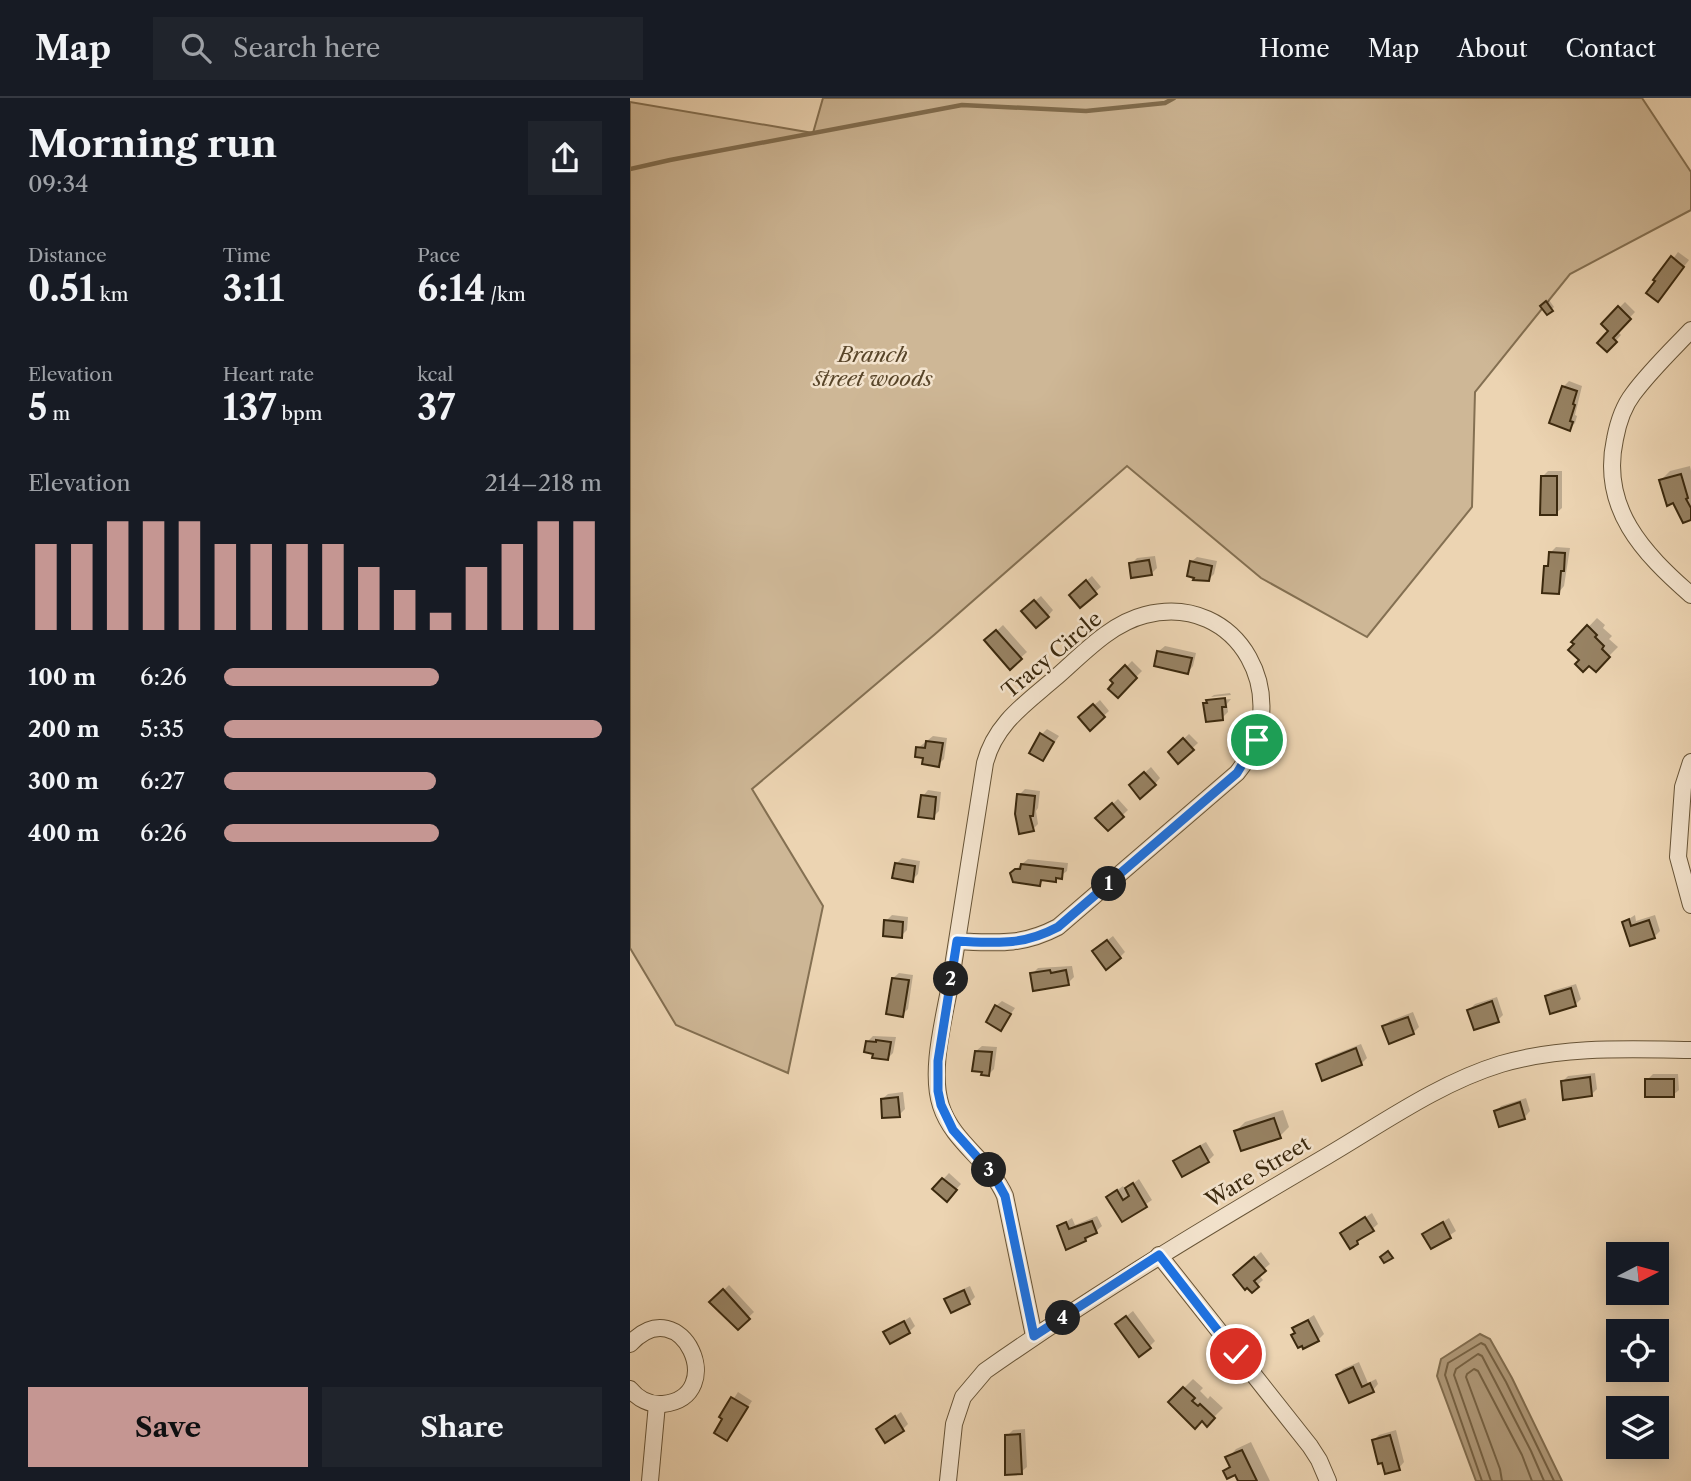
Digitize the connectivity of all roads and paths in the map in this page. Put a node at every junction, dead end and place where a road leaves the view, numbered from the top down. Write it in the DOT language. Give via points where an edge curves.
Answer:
graph roads {
  1 [pos="1691,330"];
  2 [pos="1691,595"];
  3 [pos="1691,762"];
  4 [pos="1691,905"];
  5 [pos="957,941"];
  6 [pos="1691,1050"];
  7 [pos="1159,1255"];
  8 [pos="1034,1336"];
  9 [pos="630,1344"];
  10 [pos="630,1389"];
  11 [pos="657,1404"];
  12 [pos="650,1481"];
  13 [pos="948,1481"];
  14 [pos="1328,1481"];
  1 -- 2 [label="street" via="1631,396 1612,454 1615,491 1626,525 1646,552"];
  3 -- 4 [label="street" via="1683,787 1678,857"];
  5 -- 5 [label="street, Tracy Circle" via="985,763 1001,727 1109,633 1131,620 1156,613 1182,613 1206,620 1228,634 1253,664 1263,701 1257,740 1237,773 1058,927 1018,943"];
  5 -- 8 [label="street, Tracy Circle" via="938,1061 938,1091 953,1130 994,1176 1005,1196"];
  6 -- 7 [label="street, Ware Street" via="1589,1050 1501,1064 1446,1086"];
  7 -- 8 [label="street, Ware Street"];
  7 -- 14 [label="street" via="1310,1446"];
  8 -- 13 [label="street, Ware Street" via="985,1371 963,1397 954,1424"];
  9 -- 11 [label="street" via="648,1331 661,1329 691,1346 694,1380 688,1391"];
  10 -- 11 [label="street" via="644,1401"];
  11 -- 12 [label="street"];
}
